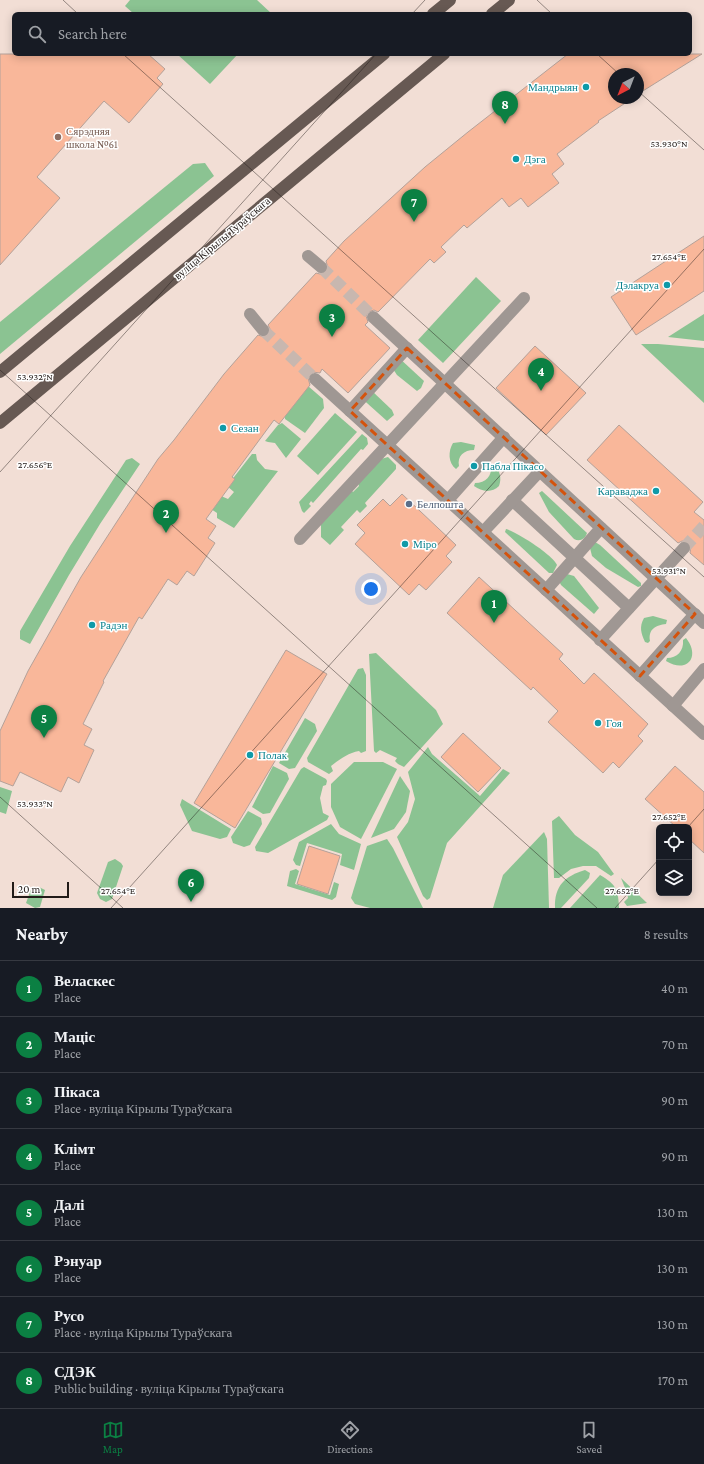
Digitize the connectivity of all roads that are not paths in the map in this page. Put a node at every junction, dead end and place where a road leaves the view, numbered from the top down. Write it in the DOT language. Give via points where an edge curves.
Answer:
graph roads {
  1 [pos="450,0"];
  2 [pos="510,0"];
  3 [pos="435,12"];
  4 [pos="495,12"];
  5 [pos="382,56"];
  6 [pos="442,56"];
  7 [pos="308,256"];
  8 [pos="321,267"];
  9 [pos="524,298"];
  10 [pos="250,314"];
  11 [pos="373,317"];
  12 [pos="263,330"];
  13 [pos="407,348"];
  14 [pos="0,372"];
  15 [pos="315,379"];
  16 [pos="445,383"];
  17 [pos="350,411"];
  18 [pos="0,422"];
  19 [pos="504,437"];
  20 [pos="388,445"];
  21 [pos="540,471"];
  22 [pos="448,500"];
  23 [pos="512,500"];
  24 [pos="601,528"];
  25 [pos="483,532"];
  26 [pos="300,539"];
  27 [pos="684,548"];
  28 [pos="574,558"];
  29 [pos="656,578"];
  30 [pos="546,590"];
  31 [pos="629,608"];
  32 [pos="695,614"];
  33 [pos="704,623"];
  34 [pos="600,640"];
  35 [pos="702,675"];
  36 [pos="640,676"];
  37 [pos="673,706"];
  38 [pos="704,734"];
  1 -- 3 [label="main road"];
  2 -- 4 [label="main road"];
  5 -- 14 [label="main road"];
  6 -- 18 [label="main road, вуліца Кірылы Тураўскага"];
  7 -- 8 [label="street"];
  9 -- 16 [label="street"];
  10 -- 12 [label="street"];
  11 -- 13 [label="street"];
  13 -- 16 [label="street"];
  13 -- 17 [label="street"];
  15 -- 17 [label="street"];
  16 -- 19 [label="street"];
  16 -- 20 [label="street"];
  17 -- 20 [label="street"];
  19 -- 21 [label="street"];
  19 -- 22 [label="street"];
  20 -- 22 [label="street"];
  20 -- 26 [label="street"];
  21 -- 23 [label="street"];
  21 -- 24 [label="street"];
  22 -- 25 [label="street"];
  23 -- 25 [label="street"];
  23 -- 28 [label="street"];
  24 -- 28 [label="street"];
  24 -- 29 [label="street"];
  25 -- 30 [label="street"];
  27 -- 29 [label="street"];
  28 -- 30 [label="street"];
  28 -- 31 [label="street"];
  29 -- 31 [label="street"];
  29 -- 32 [label="street"];
  30 -- 34 [label="street"];
  31 -- 34 [label="street"];
  32 -- 33 [label="street"];
  32 -- 36 [label="street"];
  34 -- 36 [label="street"];
  35 -- 37 [label="street"];
  36 -- 37 [label="street"];
  37 -- 38 [label="street"];
}
